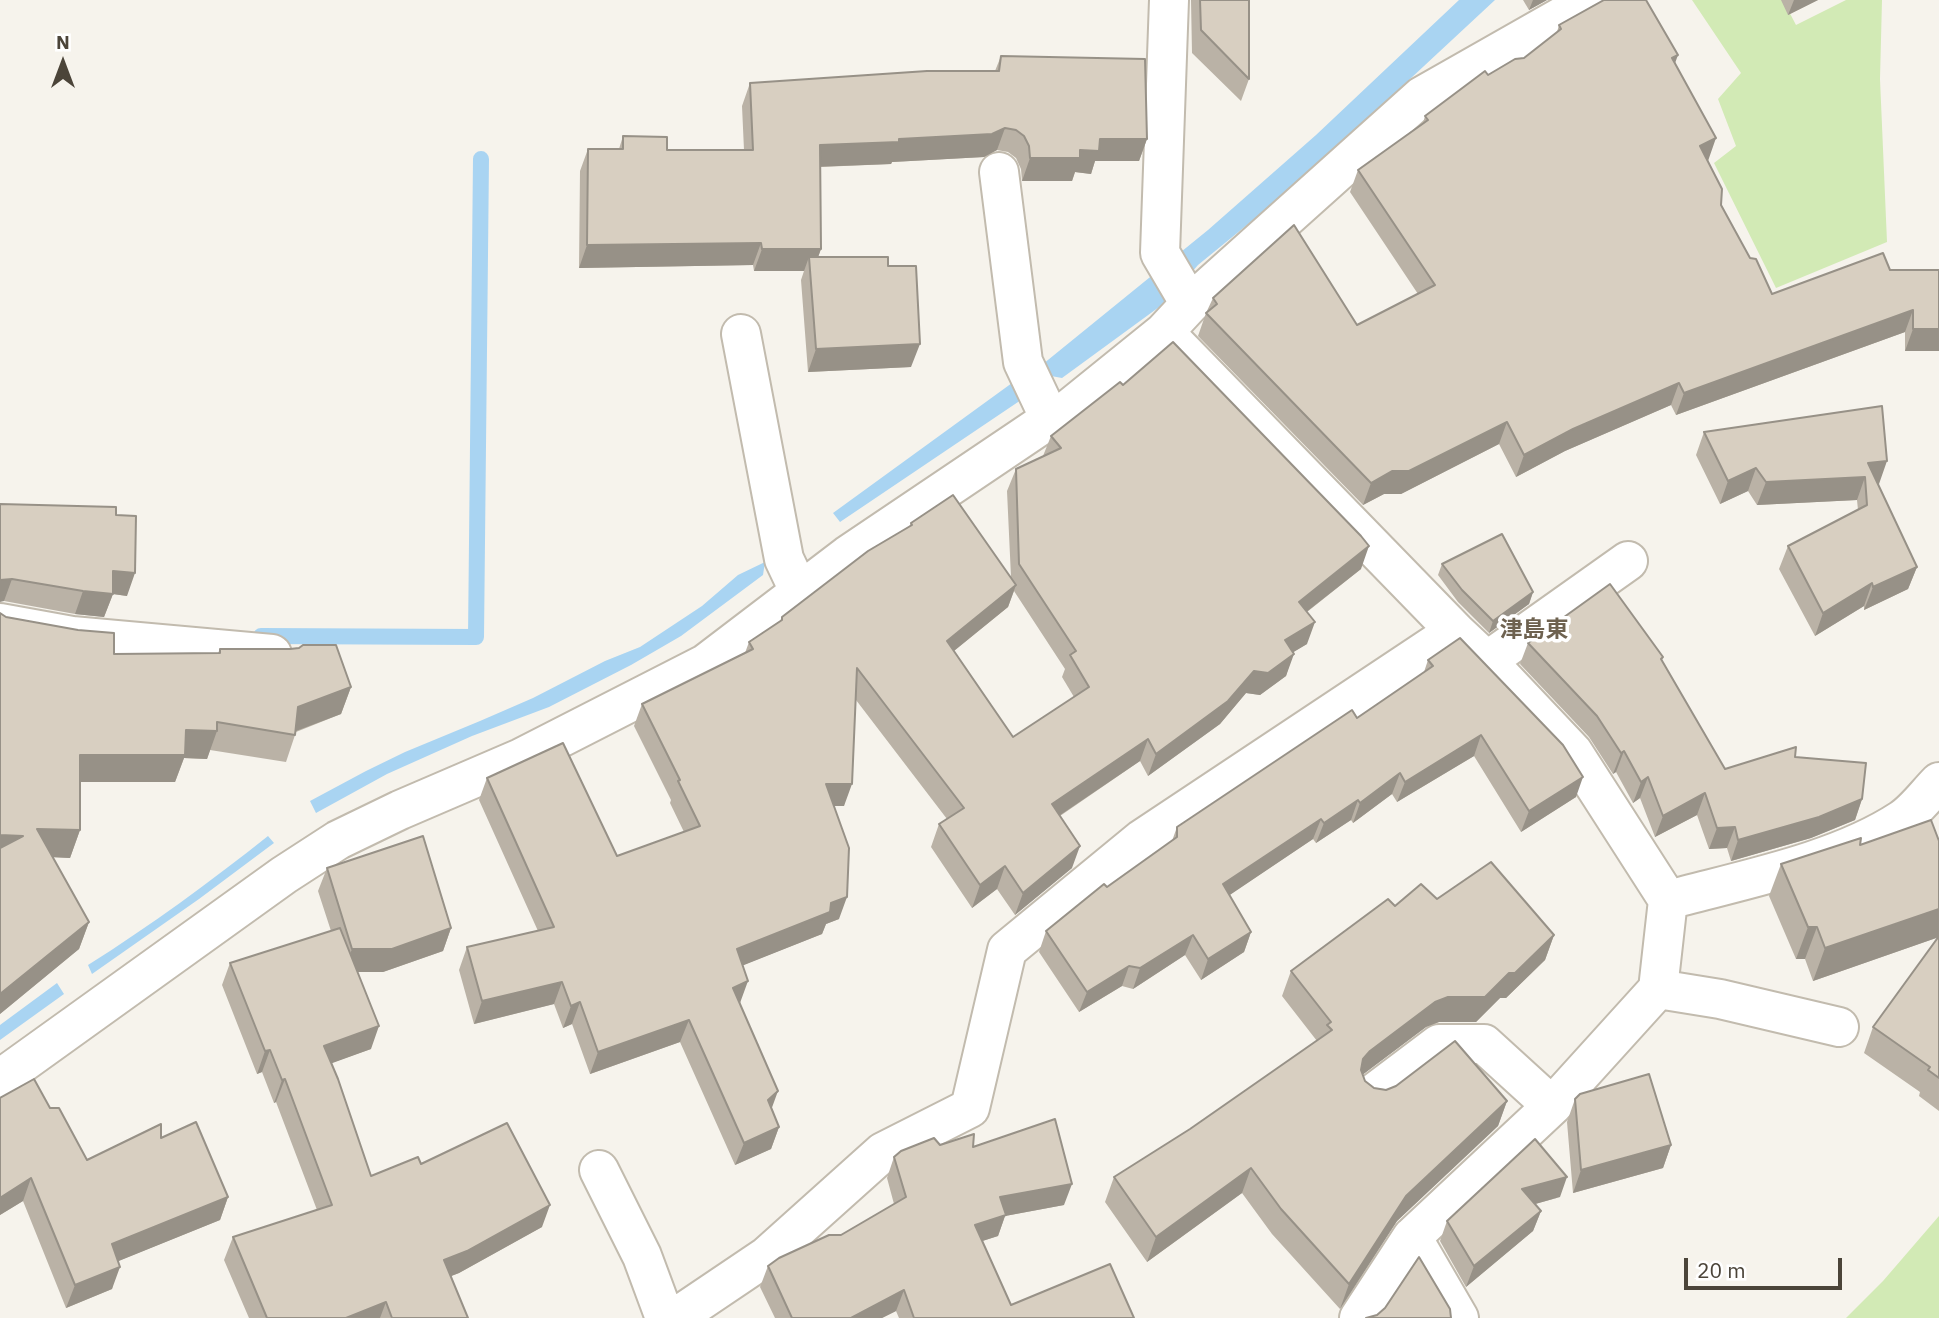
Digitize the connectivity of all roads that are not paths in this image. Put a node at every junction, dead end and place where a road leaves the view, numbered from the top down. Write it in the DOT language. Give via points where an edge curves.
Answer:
graph roads {
  1 [pos="1170,0"];
  2 [pos="1591,0"];
  3 [pos="999,172"];
  4 [pos="1190,303"];
  5 [pos="1164,332"];
  6 [pos="741,334"];
  7 [pos="1050,419"];
  8 [pos="1628,561"];
  9 [pos="802,590"];
  10 [pos="0,623"];
  11 [pos="1455,631"];
  12 [pos="281,655"];
  13 [pos="1487,661"];
  14 [pos="1939,782"];
  15 [pos="1668,900"];
  16 [pos="1658,989"];
  17 [pos="1839,1027"];
  18 [pos="0,1079"];
  19 [pos="1374,1093"];
  20 [pos="1552,1106"];
  21 [pos="599,1170"];
  22 [pos="1412,1237"];
  23 [pos="665,1318"];
  24 [pos="675,1318"];
  25 [pos="1359,1318"];
  26 [pos="1459,1318"];
  1 -- 4 [label="street" via="1160,253"];
  2 -- 4 [label="street" via="1422,96"];
  3 -- 7 [label="street" via="1023,362"];
  4 -- 5 [label="street"];
  5 -- 7 [label="street" via="1065,412"];
  5 -- 11 [label="street"];
  6 -- 9 [label="street" via="784,559"];
  7 -- 9 [label="street"];
  8 -- 13 [label="street"];
  9 -- 18 [label="street" via="705,664 521,758 338,841"];
  10 -- 12 [label="street" via="72,636"];
  11 -- 13 [label="street"];
  11 -- 24 [label="street" via="1142,839 1007,950 970,1108 883,1152 767,1256"];
  13 -- 15 [label="street" via="1573,752"];
  14 -- 15 [label="street" via="1903,819 1854,846"];
  15 -- 16 [label="street"];
  16 -- 17 [label="street"];
  16 -- 20 [label="street"];
  19 -- 20 [label="street" via="1439,1044 1484,1044"];
  20 -- 22 [label="street"];
  21 -- 23 [label="street" via="642,1256"];
  22 -- 25 [label="street"];
  22 -- 26 [label="street"];
}
